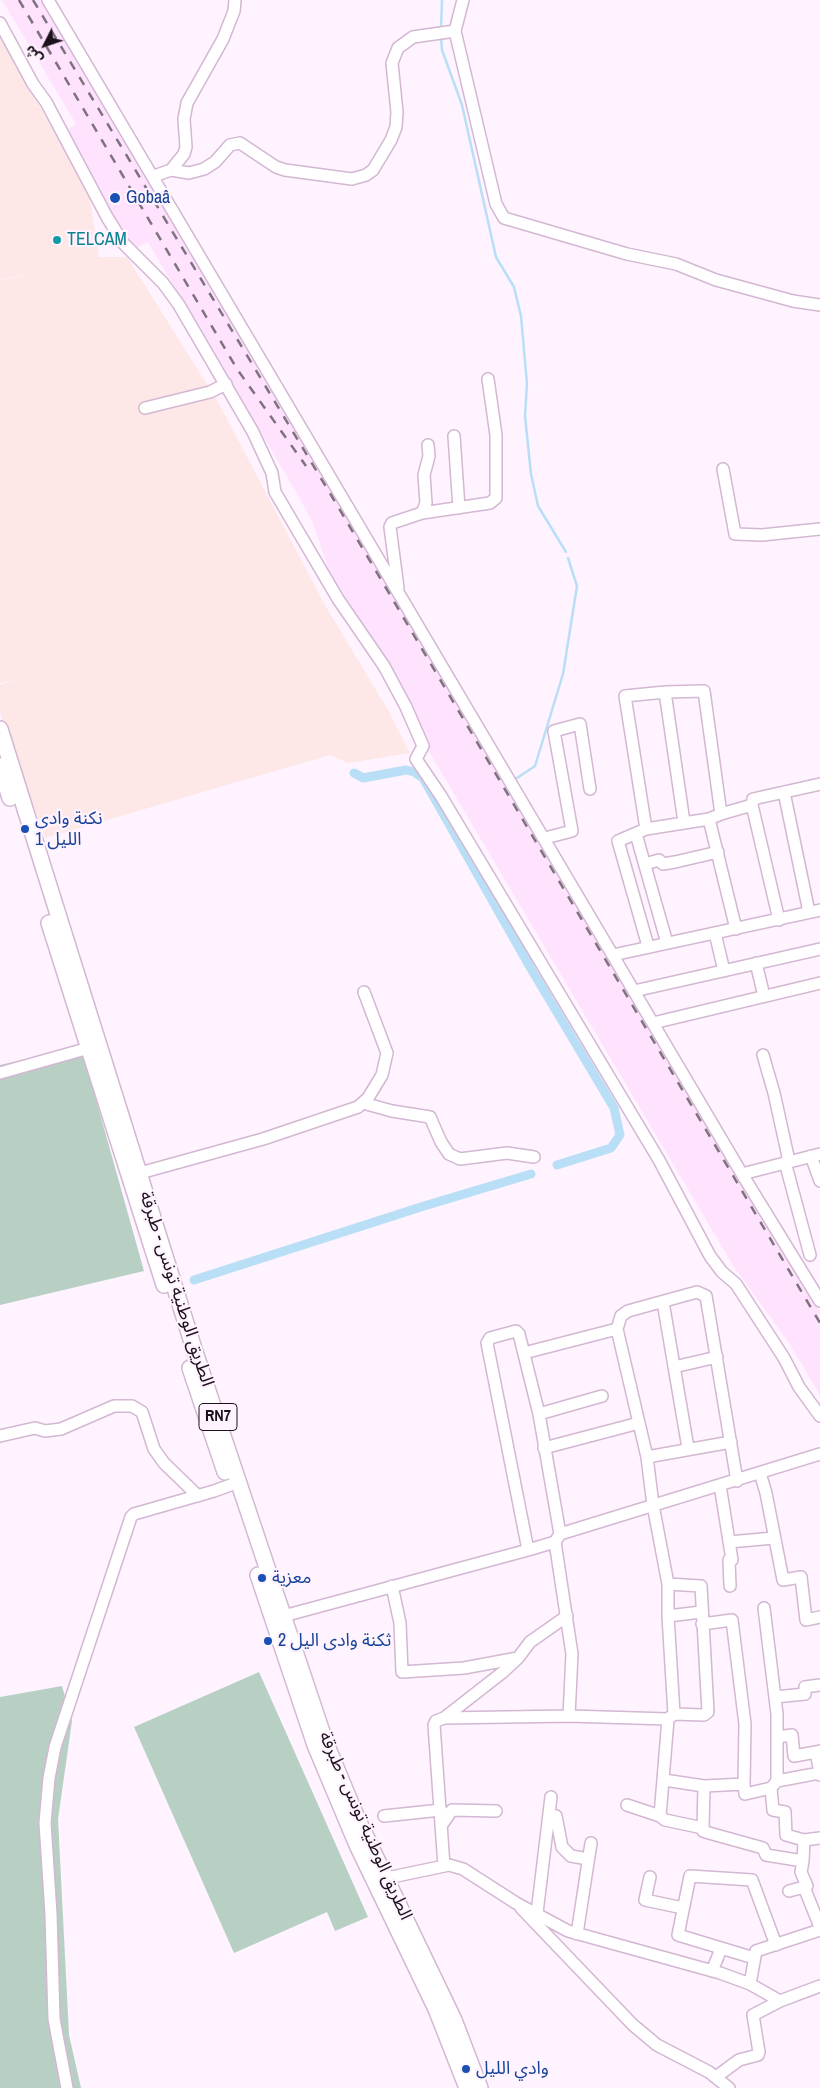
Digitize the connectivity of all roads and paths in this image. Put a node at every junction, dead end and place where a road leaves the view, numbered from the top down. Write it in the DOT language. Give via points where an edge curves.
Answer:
graph roads {
  1 [pos="48,0"];
  2 [pos="235,0"];
  3 [pos="463,0"];
  4 [pos="0,23"];
  5 [pos="445,32"];
  6 [pos="171,170"];
  7 [pos="154,176"];
  8 [pos="820,305"];
  9 [pos="488,378"];
  10 [pos="226,384"];
  11 [pos="145,408"];
  12 [pos="454,436"];
  13 [pos="428,444"];
  14 [pos="723,469"];
  15 [pos="459,508"];
  16 [pos="422,513"];
  17 [pos="820,528"];
  18 [pos="399,595"];
  19 [pos="665,692"];
  20 [pos="0,729"];
  21 [pos="0,766"];
  22 [pos="819,788"];
  23 [pos="590,789"];
  24 [pos="784,792"];
  25 [pos="752,805"];
  26 [pos="721,814"];
  27 [pos="709,818"];
  28 [pos="684,822"];
  29 [pos="641,831"];
  30 [pos="545,838"];
  31 [pos="718,852"];
  32 [pos="644,864"];
  33 [pos="814,911"];
  34 [pos="779,920"];
  35 [pos="736,929"];
  36 [pos="714,934"];
  37 [pos="668,943"];
  38 [pos="648,946"];
  39 [pos="820,949"];
  40 [pos="613,955"];
  41 [pos="756,963"];
  42 [pos="724,971"];
  43 [pos="820,983"];
  44 [pos="364,992"];
  45 [pos="634,992"];
  46 [pos="764,996"];
  47 [pos="84,1014"];
  48 [pos="653,1023"];
  49 [pos="89,1048"];
  50 [pos="763,1056"];
  51 [pos="0,1072"];
  52 [pos="363,1103"];
  53 [pos="816,1155"];
  54 [pos="534,1157"];
  55 [pos="787,1162"];
  56 [pos="140,1173"];
  57 [pos="742,1174"];
  58 [pos="820,1181"];
  59 [pos="815,1254"];
  60 [pos="796,1263"];
  61 [pos="820,1301"];
  62 [pos="663,1302"];
  63 [pos="616,1329"];
  64 [pos="524,1353"];
  65 [pos="717,1357"];
  66 [pos="674,1367"];
  67 [pos="602,1396"];
  68 [pos="538,1414"];
  69 [pos="820,1416"];
  70 [pos="639,1423"];
  71 [pos="0,1436"];
  72 [pos="731,1442"];
  73 [pos="544,1448"];
  74 [pos="688,1448"];
  75 [pos="820,1454"];
  76 [pos="647,1457"];
  77 [pos="760,1473"];
  78 [pos="737,1481"];
  79 [pos="234,1484"];
  80 [pos="720,1485"];
  81 [pos="198,1496"];
  82 [pos="653,1505"];
  83 [pos="558,1538"];
  84 [pos="774,1538"];
  85 [pos="729,1542"];
  86 [pos="528,1550"];
  87 [pos="668,1584"];
  88 [pos="392,1586"];
  89 [pos="730,1586"];
  90 [pos="764,1608"];
  91 [pos="701,1612"];
  92 [pos="567,1616"];
  93 [pos="668,1616"];
  94 [pos="820,1617"];
  95 [pos="277,1618"];
  96 [pos="702,1624"];
  97 [pos="518,1658"];
  98 [pos="820,1685"];
  99 [pos="775,1697"];
  100 [pos="569,1716"];
  101 [pos="671,1716"];
  102 [pos="444,1718"];
  103 [pos="777,1737"];
  104 [pos="818,1752"];
  105 [pos="820,1774"];
  106 [pos="664,1780"];
  107 [pos="744,1784"];
  108 [pos="774,1785"];
  109 [pos="704,1786"];
  110 [pos="552,1797"];
  111 [pos="627,1805"];
  112 [pos="440,1810"];
  113 [pos="496,1811"];
  114 [pos="549,1814"];
  115 [pos="384,1816"];
  116 [pos="660,1816"];
  117 [pos="441,1826"];
  118 [pos="703,1828"];
  119 [pos="820,1838"];
  120 [pos="804,1840"];
  121 [pos="591,1843"];
  122 [pos="588,1859"];
  123 [pos="803,1861"];
  124 [pos="444,1866"];
  125 [pos="650,1877"];
  126 [pos="387,1878"];
  127 [pos="804,1887"];
  128 [pos="789,1892"];
  129 [pos="516,1903"];
  130 [pos="682,1908"];
  131 [pos="537,1913"];
  132 [pos="820,1929"];
  133 [pos="576,1934"];
  134 [pos="776,1945"];
  135 [pos="721,1949"];
  136 [pos="754,1958"];
  137 [pos="712,1971"];
  138 [pos="750,1984"];
  139 [pos="820,1986"];
  140 [pos="780,2001"];
  141 [pos="716,2078"];
  142 [pos="67,2088"];
  143 [pos="467,2088"];
  144 [pos="480,2088"];
  145 [pos="729,2088"];
  1 -- 7 [label="street"];
  2 -- 6 [label="street" via="234,12 223,39 187,103 184,118 186,147"];
  3 -- 5 [label="street"];
  4 -- 10 [label="street" via="123,243 174,298"];
  5 -- 6 [label="street" via="409,39 395,52 392,68 396,127 373,170 366,175 352,178 285,170 240,143 230,145 204,169 189,173"];
  5 -- 8 [label="street" via="496,204 504,218 627,254 676,264 716,280"];
  6 -- 7 [label="street"];
  7 -- 18 [label="street"];
  9 -- 15 [label="street" via="496,435 496,498 490,503"];
  10 -- 11 [label="street" via="210,392"];
  10 -- 69 [label="street" via="272,473 275,492 338,599 384,666 406,707 423,746 416,758 659,1160 710,1256 736,1284"];
  12 -- 15 [label="street"];
  13 -- 16 [label="street" via="429,456 424,475 426,503"];
  14 -- 17 [label="street" via="736,534 762,535"];
  15 -- 16 [label="street"];
  16 -- 18 [label="street" via="395,521 390,527"];
  18 -- 30 [label="street"];
  19 -- 26 [label="street" via="704,691"];
  19 -- 28 [label="street"];
  19 -- 29 [label="street" via="625,696"];
  20 -- 47 [label="main road, الطريق الوطنية تونس - طبرقة / RN7"];
  21 -- 47 [label="main road, الطريق الوطنية تونس - طبرقة / RN7"];
  22 -- 24 [label="street"];
  23 -- 30 [label="street" via="580,724 554,731 572,831"];
  24 -- 25 [label="street" via="755,798"];
  24 -- 33 [label="street"];
  25 -- 26 [label="street"];
  25 -- 34 [label="street"];
  26 -- 27 [label="street"];
  27 -- 28 [label="street"];
  27 -- 31 [label="street"];
  28 -- 29 [label="street"];
  29 -- 32 [label="street"];
  29 -- 38 [label="street" via="622,838 618,844"];
  30 -- 40 [label="street"];
  31 -- 32 [label="street" via="663,864 659,860"];
  31 -- 35 [label="street"];
  32 -- 37 [label="street"];
  33 -- 34 [label="street"];
  34 -- 35 [label="street"];
  35 -- 36 [label="street"];
  36 -- 37 [label="street"];
  36 -- 42 [label="street"];
  37 -- 38 [label="street"];
  38 -- 40 [label="street"];
  39 -- 41 [label="street"];
  40 -- 45 [label="street"];
  41 -- 42 [label="street"];
  41 -- 46 [label="street"];
  42 -- 45 [label="street"];
  43 -- 46 [label="street"];
  44 -- 52 [label="street" via="387,1053 382,1075"];
  45 -- 48 [label="street"];
  46 -- 48 [label="street"];
  47 -- 49 [label="main road, الطريق الوطنية تونس - طبرقة / RN7"];
  47 -- 56 [label="main road, الطريق الوطنية تونس - طبرقة / RN7"];
  48 -- 57 [label="street"];
  49 -- 51 [label="street"];
  49 -- 79 [label="main road, الطريق الوطنية تونس - طبرقة / RN7" via="202,1404"];
  50 -- 55 [label="street" via="774,1093"];
  52 -- 54 [label="street" via="430,1116 449,1154 460,1159 507,1153"];
  52 -- 56 [label="street" via="358,1108 263,1139"];
  53 -- 55 [label="street"];
  53 -- 58 [label="street"];
  55 -- 57 [label="street"];
  55 -- 59 [label="street"];
  56 -- 79 [label="main road, الطريق الوطنية تونس - طبرقة / RN7"];
  57 -- 60 [label="street"];
  59 -- 60 [label="street"];
  60 -- 61 [label="street"];
  62 -- 63 [label="street" via="628,1311 621,1316"];
  62 -- 65 [label="street" via="697,1292 706,1296"];
  62 -- 66 [label="street"];
  63 -- 64 [label="street"];
  63 -- 70 [label="street"];
  64 -- 68 [label="street"];
  64 -- 86 [label="street" via="516,1330 487,1341"];
  65 -- 66 [label="street"];
  65 -- 72 [label="street"];
  66 -- 74 [label="street"];
  67 -- 68 [label="street"];
  68 -- 73 [label="street"];
  70 -- 73 [label="street"];
  70 -- 76 [label="street"];
  71 -- 81 [label="street" via="35,1428 45,1431 61,1429 114,1406 132,1406 142,1412 154,1449 164,1463"];
  72 -- 74 [label="street"];
  72 -- 78 [label="street"];
  73 -- 83 [label="street"];
  74 -- 76 [label="street"];
  75 -- 77 [label="street"];
  76 -- 82 [label="street"];
  77 -- 78 [label="street"];
  77 -- 84 [label="street"];
  78 -- 80 [label="street"];
  79 -- 81 [label="street"];
  79 -- 95 [label="main road, الطريق الوطنية تونس - طبرقة / RN7"];
  80 -- 82 [label="street"];
  80 -- 85 [label="street"];
  81 -- 142 [label="street" via="131,1517 55,1747 45,1824 54,2019"];
  82 -- 83 [label="street"];
  82 -- 87 [label="street"];
  83 -- 86 [label="street"];
  83 -- 92 [label="street"];
  84 -- 85 [label="street"];
  84 -- 94 [label="street" via="783,1580 801,1578 806,1620"];
  85 -- 89 [label="street" via="732,1560 729,1560"];
  86 -- 88 [label="street"];
  87 -- 91 [label="street" via="701,1586"];
  87 -- 93 [label="street"];
  88 -- 95 [label="street"];
  88 -- 97 [label="street" via="400,1623 402,1672 464,1668"];
  90 -- 99 [label="street"];
  91 -- 93 [label="street"];
  91 -- 96 [label="street"];
  92 -- 97 [label="street" via="530,1642"];
  92 -- 100 [label="street" via="572,1654"];
  93 -- 101 [label="street"];
  95 -- 126 [label="main road, الطريق الوطنية تونس - طبرقة / RN7" via="357,1818"];
  95 -- 143 [label="main road, الطريق الوطنية تونس - طبرقة / RN7" via="315,1745 428,1992"];
  96 -- 101 [label="street" via="708,1712 704,1715"];
  96 -- 107 [label="street" via="732,1620 744,1724"];
  97 -- 102 [label="street"];
  98 -- 99 [label="street" via="805,1687 805,1694"];
  99 -- 103 [label="street"];
  100 -- 101 [label="street"];
  100 -- 102 [label="street"];
  101 -- 106 [label="street"];
  102 -- 112 [label="street" via="436,1721 434,1726"];
  103 -- 104 [label="street" via="792,1736 794,1756"];
  103 -- 108 [label="street"];
  104 -- 105 [label="street"];
  105 -- 108 [label="street"];
  106 -- 109 [label="street"];
  106 -- 116 [label="street"];
  107 -- 108 [label="street" via="746,1794"];
  107 -- 109 [label="street"];
  108 -- 120 [label="street" via="773,1810 786,1812 786,1835"];
  109 -- 118 [label="street"];
  110 -- 114 [label="street"];
  111 -- 116 [label="street"];
  112 -- 115 [label="street"];
  112 -- 117 [label="street"];
  113 -- 117 [label="street" via="452,1810"];
  114 -- 122 [label="street" via="556,1816 562,1847 571,1856"];
  114 -- 131 [label="street"];
  116 -- 118 [label="street" via="665,1820"];
  117 -- 124 [label="street"];
  118 -- 123 [label="street" via="709,1833 763,1848 766,1855"];
  119 -- 120 [label="street"];
  120 -- 123 [label="street"];
  121 -- 122 [label="street"];
  122 -- 133 [label="street"];
  123 -- 127 [label="street" via="801,1872 807,1886"];
  124 -- 126 [label="street"];
  124 -- 129 [label="street" via="463,1869"];
  125 -- 130 [label="street" via="645,1900"];
  126 -- 144 [label="main road, الطريق الوطنية تونس - طبرقة / RN7" via="454,2020"];
  127 -- 128 [label="street"];
  127 -- 132 [label="street"];
  129 -- 131 [label="street"];
  129 -- 141 [label="street" via="633,2025 658,2045"];
  130 -- 134 [label="street" via="690,1876 752,1880"];
  130 -- 135 [label="street" via="678,1935"];
  131 -- 133 [label="street"];
  132 -- 134 [label="street"];
  133 -- 137 [label="street"];
  134 -- 136 [label="street" via="756,1951"];
  135 -- 136 [label="street"];
  135 -- 137 [label="street"];
  136 -- 138 [label="street"];
  137 -- 138 [label="street"];
  138 -- 140 [label="street"];
  139 -- 140 [label="street"];
  140 -- 141 [label="street" via="753,2015 758,2055 739,2060"];
  141 -- 145 [label="street"];
}
